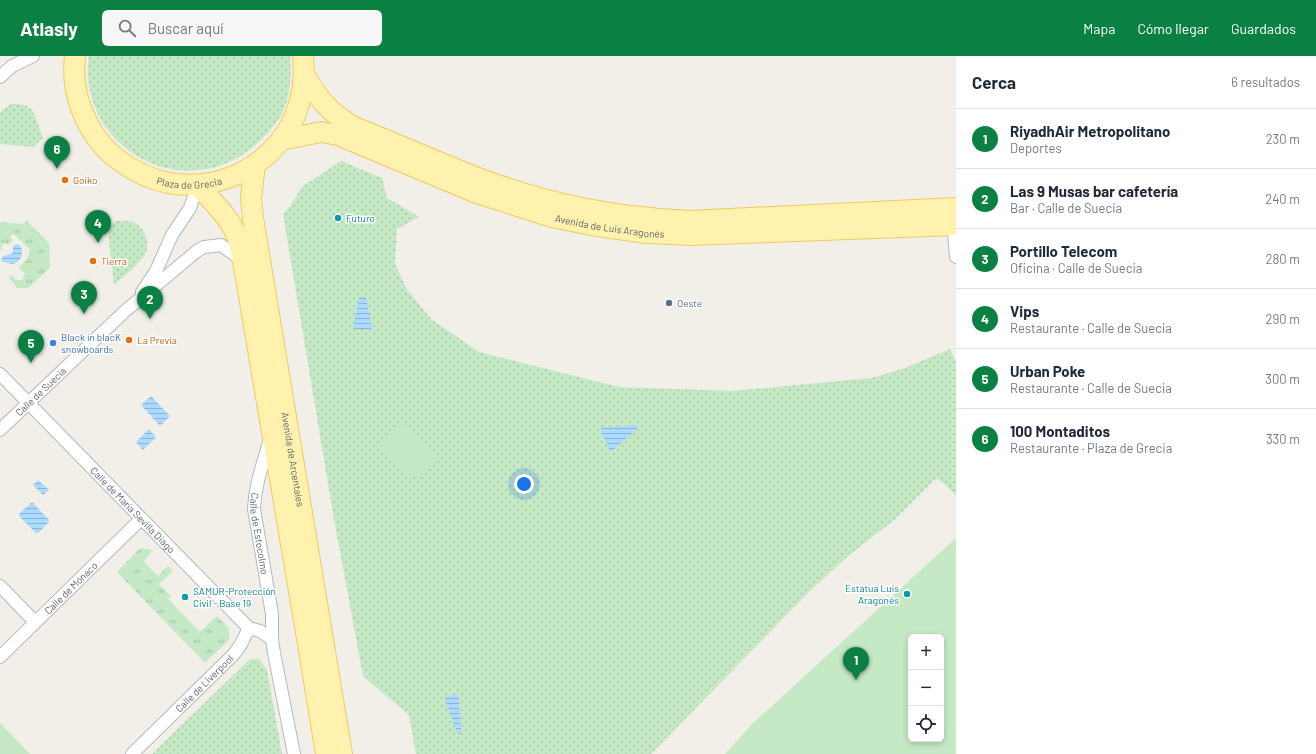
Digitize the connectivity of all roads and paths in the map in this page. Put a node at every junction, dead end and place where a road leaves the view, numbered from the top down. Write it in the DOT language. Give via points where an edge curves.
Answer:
graph roads {
  1 [pos="33,56"];
  2 [pos="75,56"];
  3 [pos="305,64"];
  4 [pos="0,77"];
  5 [pos="281,140"];
  6 [pos="255,165"];
  7 [pos="198,185"];
  8 [pos="955,217"];
  9 [pos="956,257"];
  10 [pos="244,262"];
  11 [pos="134,304"];
  12 [pos="0,374"];
  13 [pos="28,402"];
  14 [pos="0,430"];
  15 [pos="272,432"];
  16 [pos="141,519"];
  17 [pos="0,586"];
  18 [pos="272,614"];
  19 [pos="35,622"];
  20 [pos="249,628"];
  21 [pos="272,639"];
  22 [pos="0,657"];
  23 [pos="132,754"];
  24 [pos="294,754"];
  25 [pos="326,754"];
  26 [pos="342,754"];
  1 -- 4 [label="street" via="12,66"];
  2 -- 7 [label="main road, Plaza de Grecia" via="74,81 78,101 85,119 107,151 121,163 164,183"];
  3 -- 5 [label="main road, Plaza de Grecia" via="303,88 295,116"];
  3 -- 8 [label="main road, Avenida de Luis Aragonés" via="313,90 327,108 354,127 481,179 557,203 646,219 689,221"];
  5 -- 6 [label="main road, Plaza de Grecia"];
  5 -- 8 [label="main road, Avenida de Luis Aragonés" via="321,132 338,135 476,194 522,209 591,225 646,233 691,235"];
  6 -- 7 [label="main road, Plaza de Grecia" via="228,179"];
  6 -- 26 [label="main road, Avenida de Arcentales" via="251,198 253,218"];
  7 -- 10 [label="main road, Avenida de Arcentales" via="232,227"];
  7 -- 11 [label="street, Calle de Suecia" via="190,208 172,235 156,271"];
  8 -- 9 [label="street"];
  10 -- 11 [label="street, Calle de Suecia" via="221,245 204,247"];
  10 -- 15 [label="main road, Avenida de Arcentales"];
  11 -- 13 [label="street, Calle de Suecia"];
  12 -- 13 [label="street, Calle de María Sevilla Diago"];
  13 -- 14 [label="street, Calle de Suecia"];
  13 -- 16 [label="street, Calle de María Sevilla Diago"];
  15 -- 18 [label="street, Calle de Estocolmo" via="257,480 254,509"];
  15 -- 25 [label="main road, Avenida de Arcentales"];
  16 -- 19 [label="street, Calle de Mónaco"];
  16 -- 20 [label="street, Calle de María Sevilla Diago"];
  17 -- 19 [label="street"];
  18 -- 20 [label="street" via="265,622"];
  18 -- 21 [label="street, Calle de Estocolmo"];
  19 -- 22 [label="street, Calle de Mónaco"];
  20 -- 21 [label="street, Calle de María Sevilla Diago" via="260,631"];
  20 -- 23 [label="street, Calle de Liverpool" via="234,654"];
  21 -- 24 [label="street, Calle de Estocolmo"];
}
